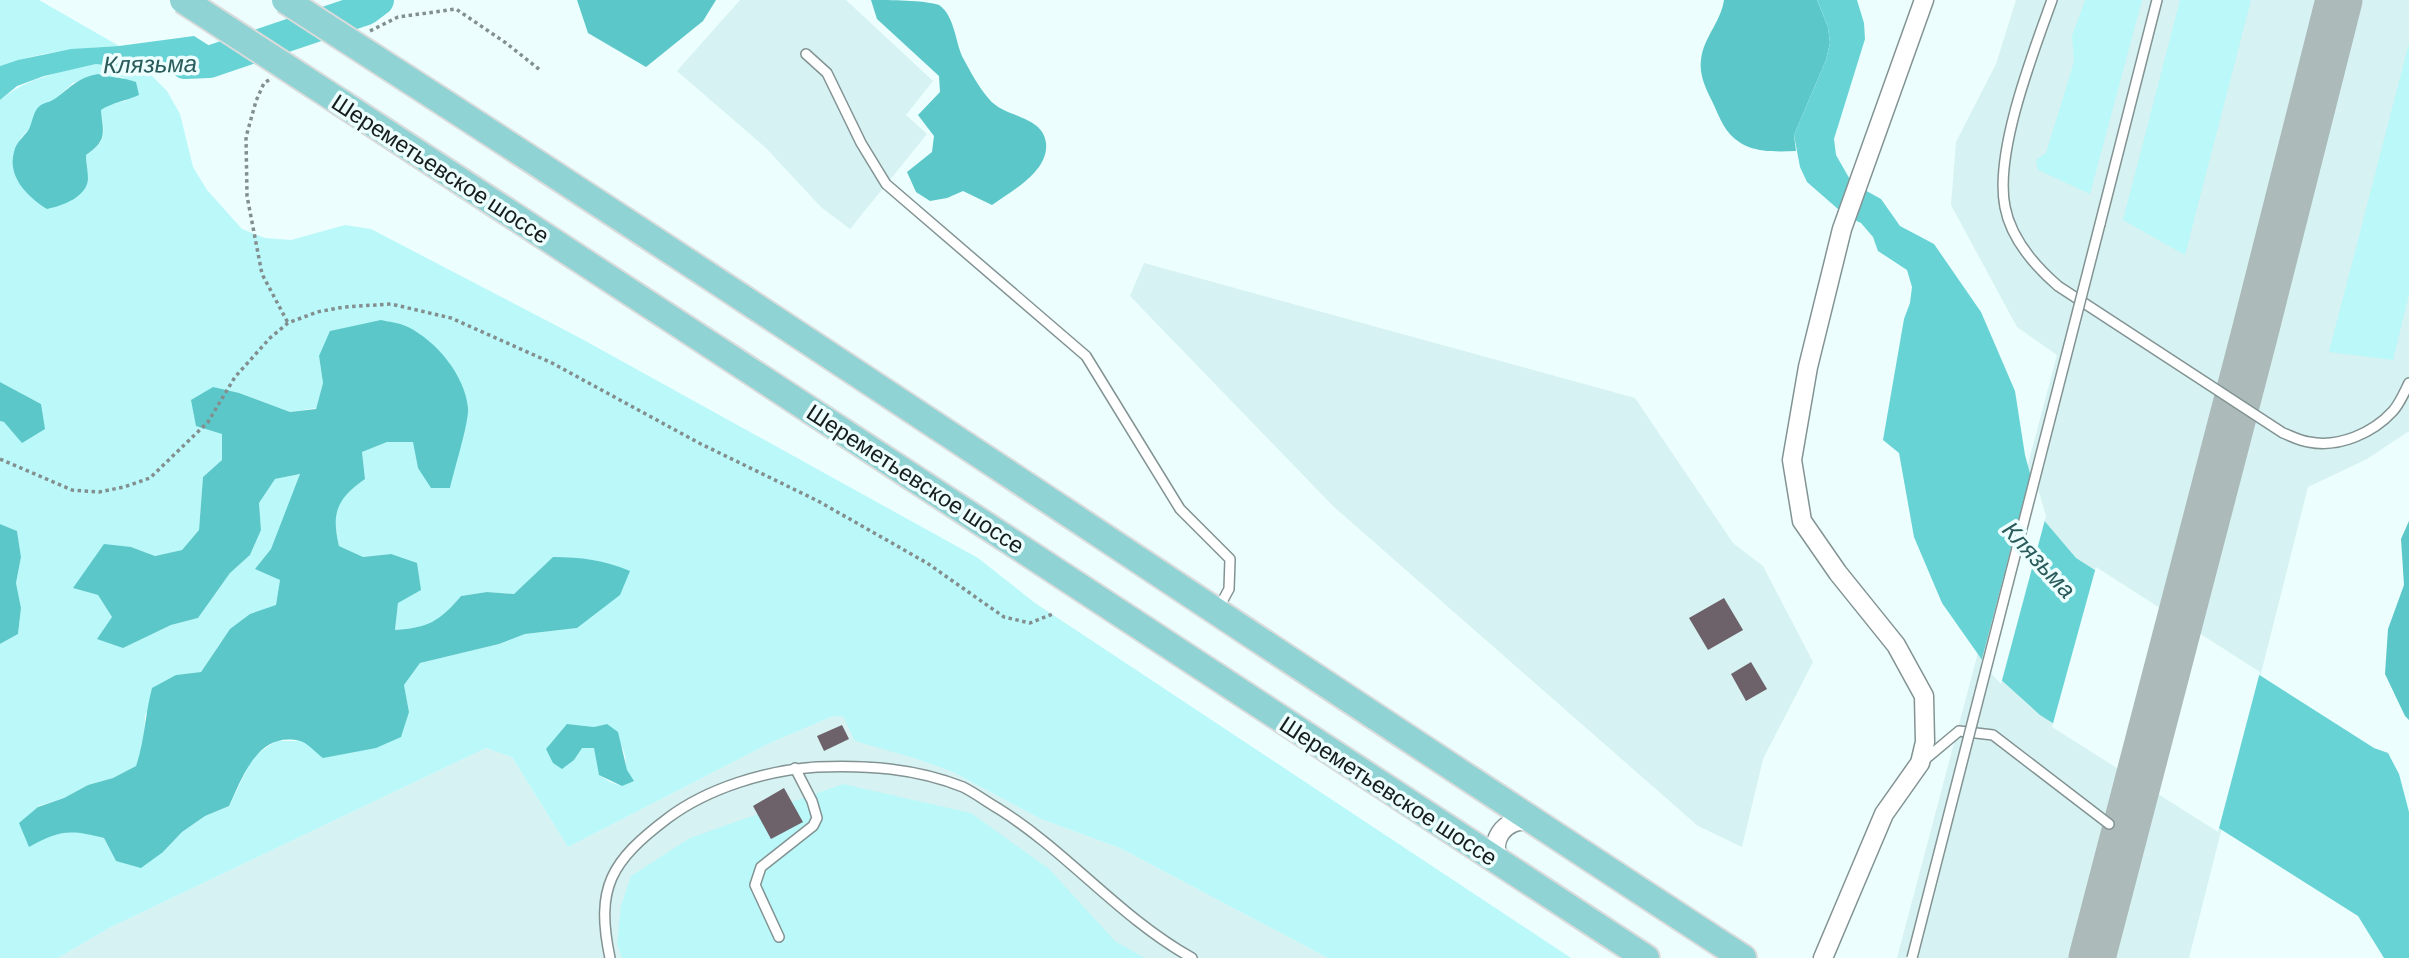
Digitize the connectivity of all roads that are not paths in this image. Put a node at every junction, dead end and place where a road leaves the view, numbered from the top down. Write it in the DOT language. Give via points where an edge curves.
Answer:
graph roads {
  1 [pos="183,0"];
  2 [pos="285,0"];
  3 [pos="1924,0"];
  4 [pos="2052,0"];
  5 [pos="2157,0"];
  6 [pos="806,54"];
  7 [pos="2409,383"];
  8 [pos="1217,611"];
  9 [pos="1920,763"];
  10 [pos="795,768"];
  11 [pos="1535,823"];
  12 [pos="2109,824"];
  13 [pos="1510,869"];
  14 [pos="779,937"];
  15 [pos="610,958"];
  16 [pos="1192,958"];
  17 [pos="1646,958"];
  18 [pos="1743,958"];
  19 [pos="1823,958"];
  20 [pos="1912,958"];
  1 -- 13 [label="main road, Шереметьевское шоссе, bridge"];
  2 -- 8 [label="main road, bridge" via="688,260"];
  3 -- 9 [label="street" via="1842,229 1808,367 1792,460 1802,521 1896,645 1924,696 1925,742"];
  4 -- 7 [label="lane" via="2012,127 2003,176 2011,225 2038,266 2058,286 2272,426 2310,443 2365,433 2392,413"];
  5 -- 20 [label="lane, bridge"];
  6 -- 8 [label="lane" via="827,73 886,184 1086,356 1180,509 1230,559 1230,589"];
  8 -- 11 [label="main road"];
  9 -- 12 [label="lane" via="1959,731 1993,735"];
  9 -- 19 [label="street" via="1884,814"];
  10 -- 14 [label="lane" via="817,818 761,867 755,886"];
  10 -- 15 [label="lane" via="709,795 670,816 636,844 612,875 604,900"];
  10 -- 16 [label="lane" via="862,765 896,769 964,788 1043,839 1127,914"];
  11 -- 13 [label="street" via="1512,821 1497,839 1496,850"];
  11 -- 18 [label="main road"];
  13 -- 17 [label="main road, Шереметьевское шоссе"];
}
